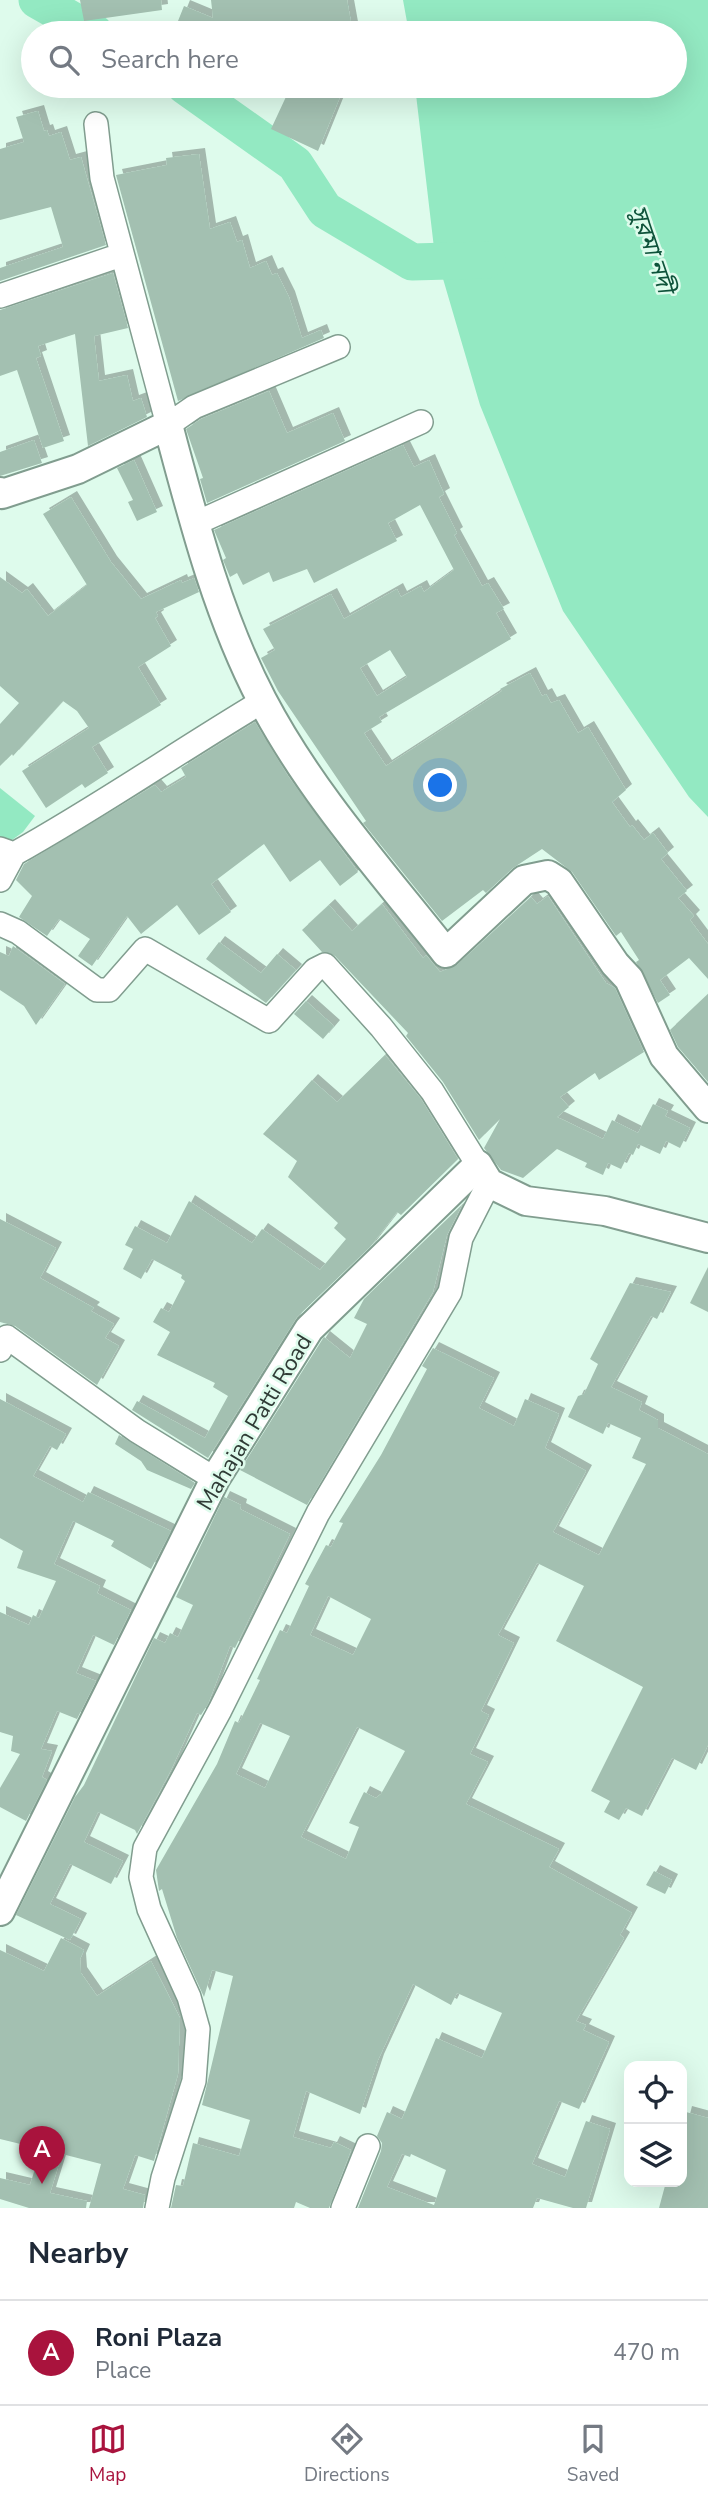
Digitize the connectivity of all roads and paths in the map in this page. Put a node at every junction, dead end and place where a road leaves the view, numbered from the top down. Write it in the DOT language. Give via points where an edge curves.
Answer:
graph roads {
  1 [pos="96,124"];
  2 [pos="121,255"];
  3 [pos="0,296"];
  4 [pos="338,347"];
  5 [pos="421,422"];
  6 [pos="168,425"];
  7 [pos="0,492"];
  8 [pos="194,524"];
  9 [pos="263,701"];
  10 [pos="7,852"];
  11 [pos="0,880"];
  12 [pos="0,923"];
  13 [pos="708,1108"];
  14 [pos="483,1174"];
  15 [pos="708,1238"];
  16 [pos="0,1350"];
  17 [pos="215,1479"];
  18 [pos="0,1911"];
  19 [pos="368,2146"];
  20 [pos="157,2208"];
  21 [pos="343,2208"];
  1 -- 2 [label="street" via="102,178"];
  2 -- 3 [label="street"];
  2 -- 6 [label="street"];
  4 -- 6 [label="street" via="194,407"];
  5 -- 8 [label="street"];
  6 -- 7 [label="street" via="78,469"];
  6 -- 8 [label="street"];
  8 -- 9 [label="street" via="241,656"];
  9 -- 10 [label="street" via="78,819"];
  9 -- 13 [label="street" via="302,767 446,953 524,880 548,875 559,881 629,979 677,1076"];
  10 -- 11 [label="street"];
  12 -- 14 [label="street" via="97,990 109,990 145,949 269,1021 315,970 325,965 432,1091"];
  14 -- 15 [label="street" via="526,1201 605,1211"];
  14 -- 17 [label="street, Mahajan Patti Road" via="309,1329"];
  14 -- 20 [label="street" via="461,1238 450,1292 318,1513 145,1848 141,1877 149,1909 189,1997 198,2029 194,2081"];
  16 -- 17 [label="street" via="7,1337 137,1431"];
  17 -- 18 [label="street, Mahajan Patti Road"];
  19 -- 21 [label="street"];
}
